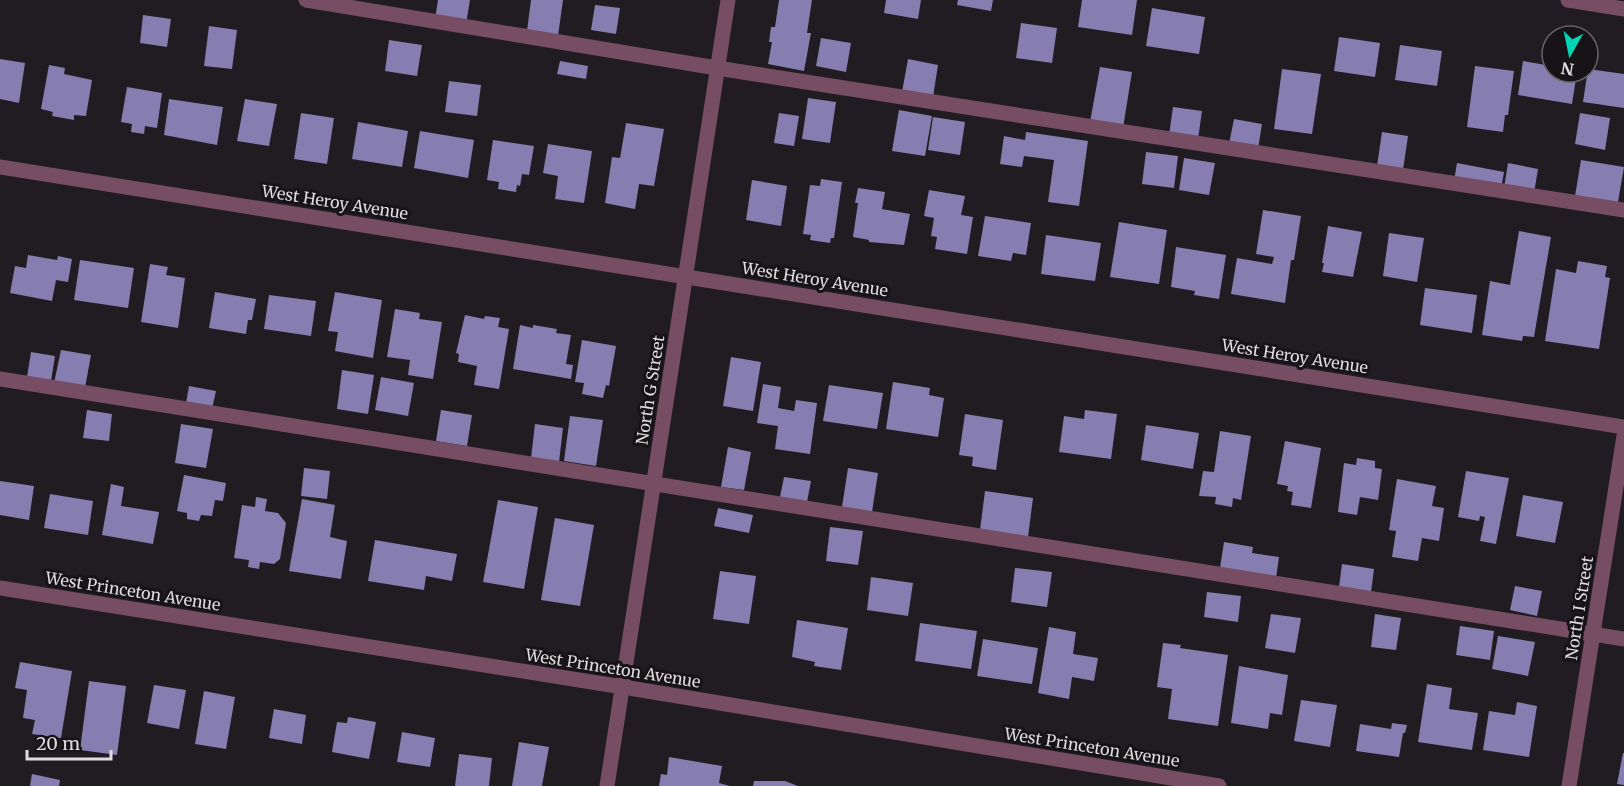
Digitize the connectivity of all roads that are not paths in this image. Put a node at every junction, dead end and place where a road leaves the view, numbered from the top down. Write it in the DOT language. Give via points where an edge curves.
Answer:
graph roads {
  1 [pos="306,0"];
  2 [pos="728,0"];
  3 [pos="1568,0"];
  4 [pos="1624,9"];
  5 [pos="717,68"];
  6 [pos="0,167"];
  7 [pos="1624,210"];
  8 [pos="686,277"];
  9 [pos="0,379"];
  10 [pos="1624,427"];
  11 [pos="1624,436"];
  12 [pos="654,484"];
  13 [pos="0,588"];
  14 [pos="1593,634"];
  15 [pos="1624,639"];
  16 [pos="623,687"];
  17 [pos="607,786"];
  18 [pos="1219,786"];
  19 [pos="1569,786"];
  1 -- 5 [label="street"];
  2 -- 5 [label="street, North G Street"];
  3 -- 4 [label="street"];
  5 -- 7 [label="street"];
  5 -- 8 [label="street, North G Street"];
  6 -- 8 [label="street, West Heroy Avenue"];
  8 -- 10 [label="street, West Heroy Avenue"];
  8 -- 12 [label="street, North G Street"];
  9 -- 12 [label="street"];
  11 -- 14 [label="street, North I Street"];
  12 -- 14 [label="street"];
  12 -- 16 [label="street, North G Street"];
  13 -- 16 [label="street, West Princeton Avenue"];
  14 -- 15 [label="street"];
  14 -- 19 [label="street, North I Street"];
  16 -- 17 [label="street, North G Street"];
  16 -- 18 [label="street, West Princeton Avenue"];
}
